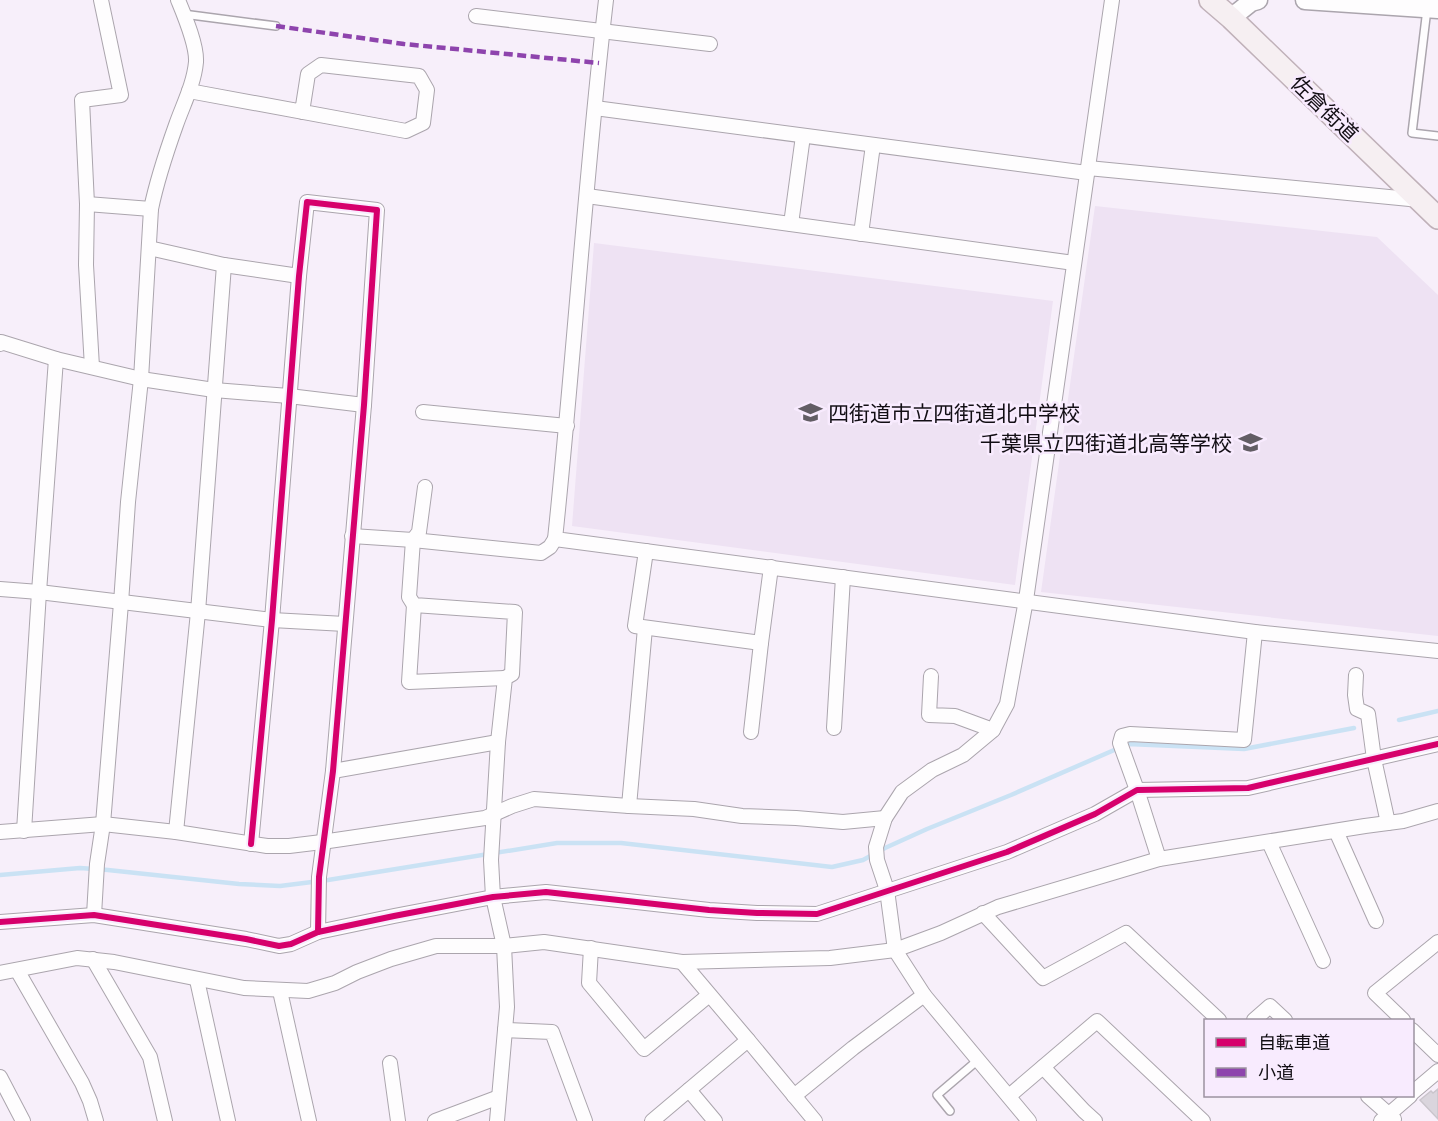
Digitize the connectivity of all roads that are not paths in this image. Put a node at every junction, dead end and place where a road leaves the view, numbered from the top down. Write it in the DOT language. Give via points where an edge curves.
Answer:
graph roads {
  1 [pos="101,0"];
  2 [pos="178,0"];
  3 [pos="606,0"];
  4 [pos="1112,0"];
  5 [pos="1210,0"];
  6 [pos="1258,0"];
  7 [pos="1305,0"];
  8 [pos="1433,8"];
  9 [pos="183,14"];
  10 [pos="476,16"];
  11 [pos="1231,18"];
  12 [pos="276,26"];
  13 [pos="602,32"];
  14 [pos="710,44"];
  15 [pos="189,92"];
  16 [pos="595,108"];
  17 [pos="302,112"];
  18 [pos="803,136"];
  19 [pos="1438,136"];
  20 [pos="873,145"];
  21 [pos="1087,170"];
  22 [pos="587,196"];
  23 [pos="1420,200"];
  24 [pos="87,204"];
  25 [pos="151,209"];
  26 [pos="1438,218"];
  27 [pos="791,224"];
  28 [pos="861,234"];
  29 [pos="148,248"];
  30 [pos="1074,263"];
  31 [pos="224,265"];
  32 [pos="299,276"];
  33 [pos="0,344"];
  34 [pos="56,359"];
  35 [pos="92,367"];
  36 [pos="141,379"];
  37 [pos="214,390"];
  38 [pos="289,396"];
  39 [pos="364,405"];
  40 [pos="423,412"];
  41 [pos="567,426"];
  42 [pos="425,487"];
  43 [pos="352,536"];
  44 [pos="555,538"];
  45 [pos="413,540"];
  46 [pos="646,551"];
  47 [pos="771,567"];
  48 [pos="843,577"];
  49 [pos="0,589"];
  50 [pos="39,592"];
  51 [pos="1026,600"];
  52 [pos="121,603"];
  53 [pos="414,604"];
  54 [pos="198,612"];
  55 [pos="272,620"];
  56 [pos="345,624"];
  57 [pos="645,628"];
  58 [pos="1255,632"];
  59 [pos="761,643"];
  60 [pos="1438,651"];
  61 [pos="1356,675"];
  62 [pos="931,676"];
  63 [pos="505,678"];
  64 [pos="834,728"];
  65 [pos="993,730"];
  66 [pos="751,732"];
  67 [pos="498,742"];
  68 [pos="1438,744"];
  69 [pos="1374,759"];
  70 [pos="333,771"];
  71 [pos="1137,790"];
  72 [pos="629,806"];
  73 [pos="1438,811"];
  74 [pos="495,813"];
  75 [pos="885,818"];
  76 [pos="1388,823"];
  77 [pos="103,824"];
  78 [pos="24,831"];
  79 [pos="1336,831"];
  80 [pos="0,832"];
  81 [pos="176,832"];
  82 [pos="322,842"];
  83 [pos="1269,842"];
  84 [pos="251,844"];
  85 [pos="1159,859"];
  86 [pos="887,890"];
  87 [pos="493,897"];
  88 [pos="983,913"];
  89 [pos="94,915"];
  90 [pos="1376,921"];
  91 [pos="0,922"];
  92 [pos="318,932"];
  93 [pos="1438,942"];
  94 [pos="504,946"];
  95 [pos="591,948"];
  96 [pos="895,950"];
  97 [pos="93,959"];
  98 [pos="1323,961"];
  99 [pos="682,962"];
  100 [pos="17,970"];
  101 [pos="0,973"];
  102 [pos="197,980"];
  103 [pos="280,991"];
  104 [pos="709,995"];
  105 [pos="924,995"];
  106 [pos="1218,1019"];
  107 [pos="1255,1019"];
  108 [pos="1284,1019"];
  109 [pos="1402,1019"];
  110 [pos="505,1030"];
  111 [pos="1414,1031"];
  112 [pos="748,1040"];
  113 [pos="1438,1055"];
  114 [pos="978,1060"];
  115 [pos="390,1063"];
  116 [pos="1043,1067"];
  117 [pos="1438,1071"];
  118 [pos="0,1077"];
  119 [pos="689,1089"];
  120 [pos="1414,1091"];
  121 [pos="794,1096"];
  122 [pos="1009,1096"];
  123 [pos="499,1097"];
  124 [pos="1370,1097"];
  125 [pos="1408,1097"];
  126 [pos="950,1111"];
  127 [pos="1388,1119"];
  128 [pos="23,1121"];
  129 [pos="96,1121"];
  130 [pos="165,1121"];
  131 [pos="228,1121"];
  132 [pos="309,1121"];
  133 [pos="398,1121"];
  134 [pos="435,1121"];
  135 [pos="497,1121"];
  136 [pos="585,1121"];
  137 [pos="652,1121"];
  138 [pos="715,1121"];
  139 [pos="815,1121"];
  140 [pos="1029,1121"];
  141 [pos="1095,1121"];
  142 [pos="1203,1121"];
  1 -- 24 [label="street" via="121,95 81,100"];
  2 -- 9 [label="street"];
  3 -- 13 [label="street"];
  4 -- 21 [label="street"];
  5 -- 11 [label="main road, 佐倉街道"];
  6 -- 11 [label="street"];
  7 -- 8 [label="street"];
  8 -- 19 [label="lane" via="1412,133"];
  9 -- 12 [label="lane"];
  9 -- 15 [label="street" via="196,61"];
  10 -- 13 [label="street"];
  11 -- 23 [label="main road, 佐倉街道"];
  13 -- 14 [label="street"];
  13 -- 16 [label="street"];
  15 -- 17 [label="street"];
  15 -- 25 [label="street" via="164,157"];
  16 -- 18 [label="street"];
  16 -- 22 [label="street"];
  17 -- 17 [label="street" via="406,131 423,123 428,90 419,76 321,65 308,74"];
  18 -- 20 [label="street"];
  18 -- 27 [label="street"];
  20 -- 21 [label="street"];
  20 -- 28 [label="street"];
  21 -- 23 [label="street"];
  21 -- 30 [label="street"];
  22 -- 27 [label="street"];
  22 -- 41 [label="street"];
  23 -- 26 [label="main road, 佐倉街道"];
  24 -- 25 [label="street"];
  24 -- 35 [label="street"];
  25 -- 29 [label="street"];
  27 -- 28 [label="street"];
  28 -- 30 [label="street"];
  29 -- 31 [label="street"];
  29 -- 36 [label="street"];
  30 -- 51 [label="street"];
  31 -- 32 [label="street"];
  31 -- 37 [label="street"];
  32 -- 38 [label="street"];
  32 -- 39 [label="street" via="307,202 377,210"];
  33 -- 34 [label="street"];
  34 -- 35 [label="street"];
  34 -- 50 [label="street"];
  35 -- 36 [label="street"];
  36 -- 37 [label="street"];
  36 -- 52 [label="street"];
  37 -- 38 [label="street"];
  37 -- 54 [label="street"];
  38 -- 39 [label="street"];
  38 -- 55 [label="street"];
  39 -- 43 [label="street"];
  40 -- 41 [label="street"];
  41 -- 44 [label="street"];
  42 -- 45 [label="street" via="419,532"];
  43 -- 45 [label="street"];
  43 -- 56 [label="street"];
  44 -- 45 [label="street" via="541,553"];
  44 -- 46 [label="street"];
  45 -- 53 [label="street" via="409,597"];
  46 -- 47 [label="street"];
  46 -- 57 [label="street" via="635,626"];
  47 -- 48 [label="street"];
  47 -- 59 [label="street"];
  48 -- 51 [label="street"];
  48 -- 64 [label="street"];
  49 -- 50 [label="street"];
  50 -- 52 [label="street"];
  50 -- 78 [label="street"];
  51 -- 58 [label="street"];
  51 -- 65 [label="street" via="1007,704"];
  52 -- 54 [label="street"];
  52 -- 77 [label="street"];
  53 -- 63 [label="street" via="514,612 512,674"];
  53 -- 63 [label="street" via="409,682"];
  54 -- 55 [label="street"];
  54 -- 81 [label="street"];
  55 -- 56 [label="street"];
  55 -- 84 [label="street"];
  56 -- 70 [label="street"];
  57 -- 59 [label="street"];
  57 -- 72 [label="street"];
  58 -- 60 [label="street"];
  58 -- 71 [label="street" via="1244,740 1122,736 1121,747"];
  59 -- 66 [label="street"];
  61 -- 69 [label="street" via="1356,710 1368,714"];
  62 -- 65 [label="street" via="930,715 955,716"];
  63 -- 67 [label="street"];
  65 -- 75 [label="street" via="963,755 902,792"];
  67 -- 70 [label="street"];
  67 -- 74 [label="street"];
  68 -- 69 [label="street"];
  69 -- 71 [label="street" via="1248,788"];
  69 -- 76 [label="street"];
  70 -- 82 [label="street"];
  71 -- 85 [label="street"];
  71 -- 86 [label="street" via="1095,814 1007,852"];
  72 -- 74 [label="street" via="534,799"];
  72 -- 75 [label="street" via="843,822"];
  73 -- 76 [label="street"];
  74 -- 82 [label="street" via="484,818"];
  74 -- 87 [label="street"];
  75 -- 86 [label="street" via="876,854"];
  76 -- 79 [label="street"];
  77 -- 78 [label="street"];
  77 -- 81 [label="street"];
  77 -- 89 [label="street"];
  78 -- 80 [label="street"];
  79 -- 83 [label="street"];
  79 -- 90 [label="street"];
  81 -- 84 [label="street"];
  82 -- 84 [label="street" via="289,846"];
  82 -- 92 [label="street"];
  83 -- 85 [label="street"];
  83 -- 98 [label="street"];
  85 -- 88 [label="street"];
  86 -- 87 [label="street" via="817,914 709,910 546,892"];
  86 -- 96 [label="street"];
  87 -- 92 [label="street"];
  87 -- 94 [label="street"];
  88 -- 96 [label="street"];
  88 -- 106 [label="street" via="1043,978 1126,933"];
  89 -- 91 [label="street"];
  89 -- 92 [label="street" via="279,946"];
  93 -- 109 [label="street" via="1376,993"];
  94 -- 95 [label="street" via="544,942"];
  94 -- 103 [label="street" via="436,946 308,992"];
  94 -- 110 [label="street"];
  95 -- 99 [label="street"];
  95 -- 104 [label="street" via="589,983 644,1049"];
  96 -- 99 [label="street" via="830,958"];
  96 -- 105 [label="street"];
  97 -- 100 [label="street" via="77,958"];
  97 -- 102 [label="street"];
  97 -- 130 [label="street" via="150,1056"];
  99 -- 104 [label="street"];
  100 -- 101 [label="street"];
  100 -- 129 [label="street" via="82,1083"];
  102 -- 103 [label="street"];
  102 -- 131 [label="street"];
  103 -- 132 [label="street"];
  104 -- 112 [label="street"];
  105 -- 114 [label="street"];
  105 -- 121 [label="street"];
  107 -- 108 [label="street" via="1270,1006"];
  110 -- 123 [label="street"];
  110 -- 136 [label="street" via="552,1032"];
  111 -- 113 [label="street"];
  112 -- 119 [label="street"];
  112 -- 121 [label="street"];
  114 -- 122 [label="street"];
  114 -- 126 [label="lane" via="937,1095"];
  115 -- 133 [label="street"];
  116 -- 122 [label="street"];
  116 -- 141 [label="street"];
  116 -- 142 [label="street" via="1097,1021"];
  117 -- 120 [label="street"];
  118 -- 128 [label="street"];
  119 -- 137 [label="street"];
  119 -- 138 [label="street"];
  121 -- 139 [label="street"];
  122 -- 140 [label="street"];
  123 -- 134 [label="street"];
  123 -- 135 [label="street"];
  124 -- 127 [label="street"];
  125 -- 127 [label="street"];
}
